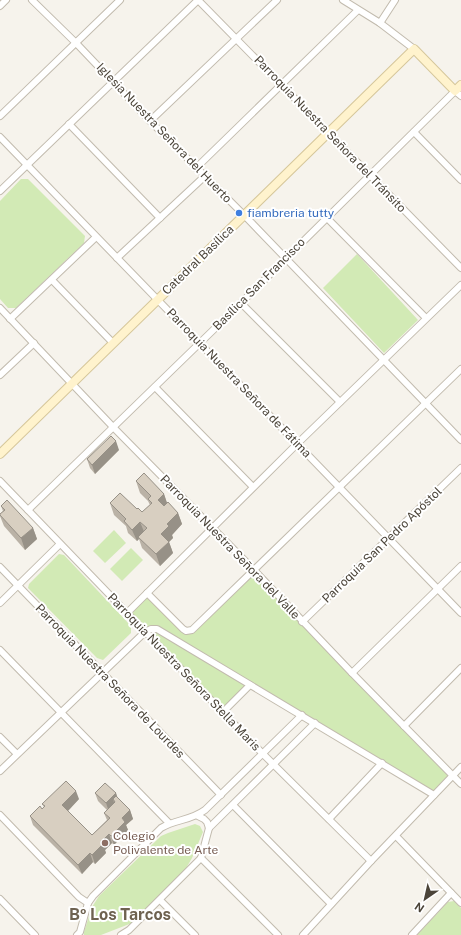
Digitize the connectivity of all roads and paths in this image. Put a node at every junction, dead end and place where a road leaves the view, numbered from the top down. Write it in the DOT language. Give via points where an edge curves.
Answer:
graph roads {
  1 [pos="6,0"];
  2 [pos="32,0"];
  3 [pos="120,0"];
  4 [pos="198,0"];
  5 [pos="277,0"];
  6 [pos="343,0"];
  7 [pos="395,0"];
  8 [pos="0,6"];
  9 [pos="358,10"];
  10 [pos="380,24"];
  11 [pos="236,38"];
  12 [pos="76,43"];
  13 [pos="414,49"];
  14 [pos="113,82"];
  15 [pos="281,83"];
  16 [pos="459,91"];
  17 [pos="0,116"];
  18 [pos="150,121"];
  19 [pos="70,124"];
  20 [pos="328,132"];
  21 [pos="414,132"];
  22 [pos="0,137"];
  23 [pos="27,165"];
  24 [pos="196,168"];
  25 [pos="370,175"];
  26 [pos="205,176"];
  27 [pos="461,180"];
  28 [pos="0,191"];
  29 [pos="244,216"];
  30 [pos="160,218"];
  31 [pos="327,218"];
  32 [pos="96,237"];
  33 [pos="117,258"];
  34 [pos="286,258"];
  35 [pos="461,268"];
  36 [pos="52,280"];
  37 [pos="461,285"];
  38 [pos="158,299"];
  39 [pos="241,303"];
  40 [pos="0,308"];
  41 [pos="426,318"];
  42 [pos="10,319"];
  43 [pos="113,343"];
  44 [pos="200,343"];
  45 [pos="34,344"];
  46 [pos="384,360"];
  47 [pos="461,369"];
  48 [pos="0,375"];
  49 [pos="72,383"];
  50 [pos="155,387"];
  51 [pos="340,402"];
  52 [pos="426,403"];
  53 [pos="114,428"];
  54 [pos="461,440"];
  55 [pos="298,443"];
  56 [pos="0,454"];
  57 [pos="461,468"];
  58 [pos="0,481"];
  59 [pos="253,487"];
  60 [pos="340,487"];
  61 [pos="28,510"];
  62 [pos="212,528"];
  63 [pos="389,538"];
  64 [pos="60,544"];
  65 [pos="0,566"];
  66 [pos="461,566"];
  67 [pos="254,570"];
  68 [pos="18,586"];
  69 [pos="438,589"];
  70 [pos="147,593"];
  71 [pos="0,603"];
  72 [pos="127,612"];
  73 [pos="461,612"];
  74 [pos="302,622"];
  75 [pos="145,632"];
  76 [pos="0,650"];
  77 [pos="461,668"];
  78 [pos="103,672"];
  79 [pos="352,673"];
  80 [pos="250,684"];
  81 [pos="61,712"];
  82 [pos="223,712"];
  83 [pos="302,715"];
  84 [pos="315,723"];
  85 [pos="404,726"];
  86 [pos="0,737"];
  87 [pos="17,754"];
  88 [pos="263,754"];
  89 [pos="382,763"];
  90 [pos="273,764"];
  91 [pos="461,767"];
  92 [pos="0,771"];
  93 [pos="453,775"];
  94 [pos="461,784"];
  95 [pos="220,795"];
  96 [pos="434,795"];
  97 [pos="233,805"];
  98 [pos="0,815"];
  99 [pos="198,816"];
  100 [pos="328,819"];
  101 [pos="169,823"];
  102 [pos="209,828"];
  103 [pos="396,836"];
  104 [pos="202,858"];
  105 [pos="371,861"];
  106 [pos="451,893"];
  107 [pos="0,899"];
  108 [pos="160,900"];
  109 [pos="88,903"];
  110 [pos="461,903"];
  111 [pos="331,904"];
  112 [pos="79,934"];
  113 [pos="35,935"];
  114 [pos="121,935"];
  115 [pos="195,935"];
  116 [pos="278,935"];
  117 [pos="303,935"];
  118 [pos="412,935"];
  1 -- 8 [label="street"];
  2 -- 12 [label="street, Iglesia Nuestra Señora del Huerto"];
  3 -- 12 [label="street"];
  4 -- 11 [label="street, Parroquia Nuestra Señora del Tránsito"];
  4 -- 14 [label="street"];
  5 -- 11 [label="street"];
  6 -- 9 [label="street"];
  7 -- 10 [label="street"];
  9 -- 10 [label="street"];
  9 -- 15 [label="street"];
  10 -- 13 [label="street"];
  11 -- 15 [label="street, Parroquia Nuestra Señora del Tránsito"];
  11 -- 18 [label="street"];
  12 -- 14 [label="street, Iglesia Nuestra Señora del Huerto"];
  12 -- 17 [label="street"];
  13 -- 16 [label="main road"];
  13 -- 20 [label="main road, Catedral Basílica"];
  14 -- 18 [label="street, Iglesia Nuestra Señora del Huerto"];
  14 -- 19 [label="street"];
  15 -- 20 [label="street, Parroquia Nuestra Señora del Tránsito"];
  15 -- 24 [label="street"];
  16 -- 21 [label="street, Basílica San Francisco"];
  18 -- 24 [label="street, Iglesia Nuestra Señora del Huerto"];
  19 -- 23 [label="street"];
  19 -- 30 [label="street"];
  20 -- 25 [label="street, Parroquia Nuestra Señora del Tránsito"];
  20 -- 29 [label="main road, Catedral Basílica"];
  21 -- 25 [label="street, Basílica San Francisco"];
  21 -- 27 [label="street"];
  22 -- 23 [label="street, Parroquia Nuestra Señora de Fátima"];
  23 -- 28 [label="street"];
  23 -- 32 [label="street, Parroquia Nuestra Señora de Fátima"];
  24 -- 26 [label="street, Iglesia Nuestra Señora del Huerto"];
  25 -- 31 [label="street, Basílica San Francisco"];
  25 -- 35 [label="street, Parroquia Nuestra Señora del Tránsito"];
  26 -- 29 [label="street, Iglesia Nuestra Señora del Huerto"];
  26 -- 30 [label="street"];
  29 -- 34 [label="street, Iglesia Nuestra Señora del Huerto"];
  29 -- 38 [label="main road, Catedral Basílica"];
  30 -- 33 [label="street"];
  31 -- 34 [label="street, Basílica San Francisco"];
  31 -- 41 [label="street"];
  32 -- 33 [label="street, Parroquia Nuestra Señora de Fátima"];
  32 -- 36 [label="street"];
  33 -- 38 [label="street, Parroquia Nuestra Señora de Fátima"];
  34 -- 39 [label="street, Basílica San Francisco"];
  34 -- 46 [label="street, Iglesia Nuestra Señora del Huerto"];
  36 -- 42 [label="street"];
  36 -- 43 [label="street"];
  37 -- 41 [label="street"];
  38 -- 43 [label="main road, Catedral Basílica"];
  38 -- 44 [label="street, Parroquia Nuestra Señora de Fátima"];
  39 -- 44 [label="street, Basílica San Francisco"];
  39 -- 51 [label="street"];
  40 -- 42 [label="street, Parroquia Nuestra Señora del Valle"];
  41 -- 46 [label="street"];
  42 -- 45 [label="street, Parroquia Nuestra Señora del Valle"];
  43 -- 49 [label="main road, Catedral Basílica"];
  44 -- 50 [label="street, Basílica San Francisco"];
  44 -- 55 [label="street, Parroquia Nuestra Señora de Fátima"];
  45 -- 48 [label="street"];
  45 -- 49 [label="street, Parroquia Nuestra Señora del Valle"];
  46 -- 51 [label="street"];
  46 -- 52 [label="street, Iglesia Nuestra Señora del Huerto"];
  47 -- 52 [label="street"];
  49 -- 53 [label="street, Parroquia Nuestra Señora del Valle"];
  49 -- 56 [label="main road, Catedral Basílica"];
  50 -- 53 [label="street, Basílica San Francisco"];
  50 -- 59 [label="street"];
  51 -- 55 [label="street"];
  52 -- 54 [label="street, Iglesia Nuestra Señora del Huerto"];
  52 -- 60 [label="street"];
  53 -- 61 [label="street, Basílica San Francisco"];
  53 -- 62 [label="street, Parroquia Nuestra Señora del Valle"];
  55 -- 59 [label="street"];
  55 -- 60 [label="street, Parroquia Nuestra Señora de Fátima"];
  57 -- 63 [label="street, Parroquia San Pedro Apóstol"];
  58 -- 61 [label="street, Parroquia Nuestra Señora Stella Maris"];
  59 -- 62 [label="street"];
  60 -- 63 [label="street, Parroquia Nuestra Señora de Fátima"];
  60 -- 67 [label="street"];
  61 -- 64 [label="street, Parroquia Nuestra Señora Stella Maris"];
  62 -- 67 [label="street, Parroquia Nuestra Señora del Valle"];
  62 -- 70 [label="street"];
  63 -- 69 [label="street, Parroquia Nuestra Señora de Fátima"];
  63 -- 74 [label="street, Parroquia San Pedro Apóstol"];
  64 -- 68 [label="street"];
  64 -- 72 [label="street, Parroquia Nuestra Señora Stella Maris"];
  65 -- 68 [label="street, Parroquia Nuestra Señora de Lourdes"];
  66 -- 69 [label="street"];
  67 -- 70 [label="street" via="190,631 183,629"];
  67 -- 74 [label="street, Parroquia Nuestra Señora del Valle"];
  68 -- 71 [label="street"];
  68 -- 78 [label="street, Parroquia Nuestra Señora de Lourdes"];
  69 -- 73 [label="street, Parroquia Nuestra Señora de Fátima"];
  69 -- 79 [label="street"];
  70 -- 72 [label="street"];
  72 -- 75 [label="street, Parroquia Nuestra Señora Stella Maris"];
  74 -- 79 [label="street, Parroquia Nuestra Señora del Valle"];
  75 -- 78 [label="street"];
  75 -- 80 [label="street" via="157,629"];
  75 -- 82 [label="street, Parroquia Nuestra Señora Stella Maris"];
  76 -- 81 [label="street"];
  77 -- 85 [label="street"];
  78 -- 81 [label="street"];
  78 -- 95 [label="street, Parroquia Nuestra Señora de Lourdes"];
  79 -- 85 [label="street, Parroquia Nuestra Señora del Valle"];
  80 -- 82 [label="street"];
  80 -- 83 [label="street"];
  81 -- 87 [label="street"];
  81 -- 101 [label="street"];
  82 -- 88 [label="street, Parroquia Nuestra Señora Stella Maris"];
  83 -- 84 [label="street"];
  83 -- 88 [label="street"];
  84 -- 89 [label="street"];
  84 -- 90 [label="street"];
  85 -- 93 [label="street, Parroquia Nuestra Señora del Valle"];
  86 -- 87 [label="street"];
  87 -- 92 [label="street"];
  88 -- 90 [label="street, Parroquia Nuestra Señora Stella Maris"];
  88 -- 95 [label="street"];
  89 -- 96 [label="street"];
  89 -- 100 [label="street"];
  90 -- 97 [label="street"];
  90 -- 100 [label="street, Parroquia Nuestra Señora Stella Maris"];
  91 -- 93 [label="street"];
  93 -- 94 [label="street, Parroquia Nuestra Señora del Valle"];
  93 -- 96 [label="street"];
  95 -- 99 [label="street"];
  96 -- 103 [label="street"];
  97 -- 102 [label="street"];
  97 -- 111 [label="street"];
  98 -- 109 [label="street" via="79,897"];
  99 -- 101 [label="street"];
  99 -- 102 [label="street" via="207,822"];
  100 -- 105 [label="street, Parroquia Nuestra Señora Stella Maris"];
  101 -- 109 [label="street" via="161,828"];
  102 -- 104 [label="street"];
  103 -- 105 [label="street"];
  103 -- 106 [label="street"];
  104 -- 108 [label="street"];
  104 -- 116 [label="street"];
  105 -- 111 [label="street"];
  106 -- 110 [label="street"];
  106 -- 118 [label="street"];
  107 -- 113 [label="street"];
  108 -- 114 [label="street"];
  108 -- 115 [label="street"];
  109 -- 112 [label="street"];
  111 -- 117 [label="street"];
}
